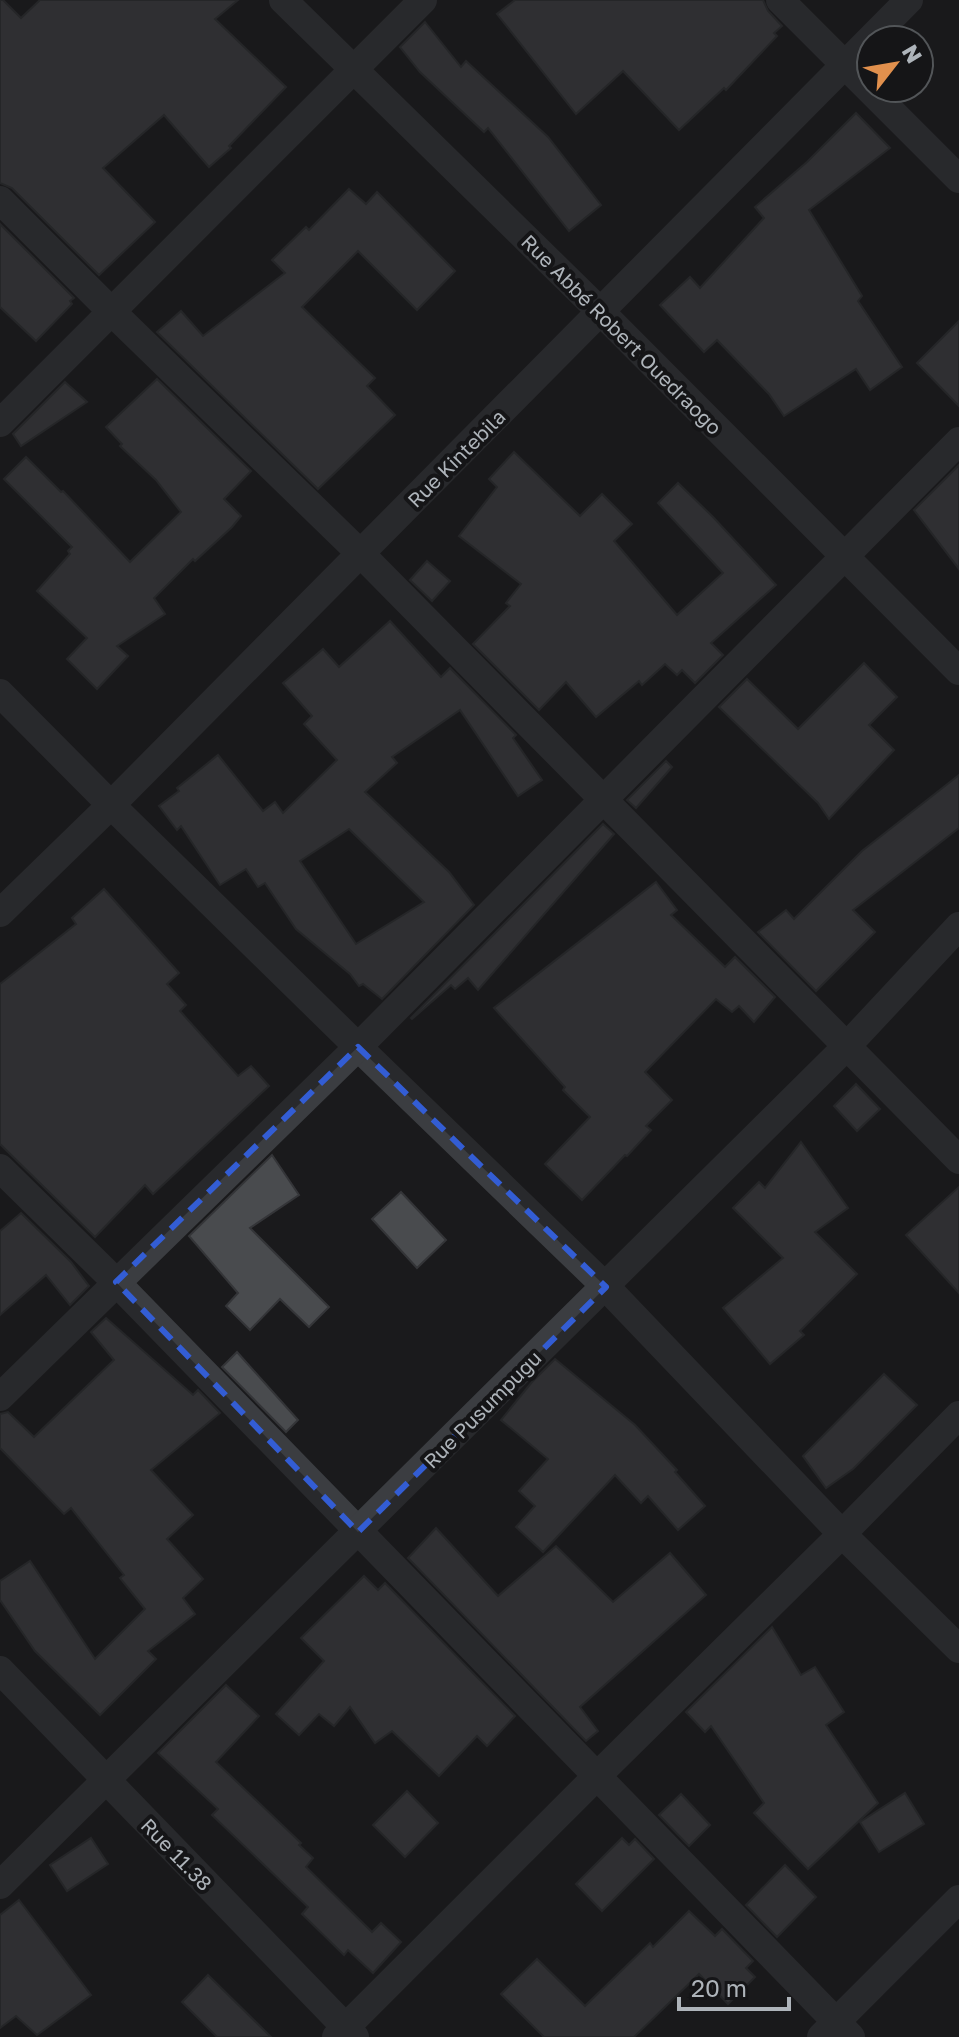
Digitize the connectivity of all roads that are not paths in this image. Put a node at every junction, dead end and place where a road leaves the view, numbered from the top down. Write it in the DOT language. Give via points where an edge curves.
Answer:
graph roads {
  1 [pos="283,0"];
  2 [pos="423,0"];
  3 [pos="780,0"];
  4 [pos="909,0"];
  5 [pos="844,65"];
  6 [pos="355,69"];
  7 [pos="959,179"];
  8 [pos="0,200"];
  9 [pos="111,311"];
  10 [pos="601,312"];
  11 [pos="0,423"];
  12 [pos="959,441"];
  13 [pos="361,554"];
  14 [pos="845,557"];
  15 [pos="959,671"];
  16 [pos="0,693"];
  17 [pos="604,800"];
  18 [pos="111,805"];
  19 [pos="0,913"];
  20 [pos="959,926"];
  21 [pos="847,1046"];
  22 [pos="358,1047"];
  23 [pos="959,1160"];
  24 [pos="0,1168"];
  25 [pos="116,1282"];
  26 [pos="606,1287"];
  27 [pos="0,1397"];
  28 [pos="959,1415"];
  29 [pos="358,1532"];
  30 [pos="842,1534"];
  31 [pos="959,1649"];
  32 [pos="0,1670"];
  33 [pos="598,1775"];
  34 [pos="106,1780"];
  35 [pos="0,1885"];
  36 [pos="959,1899"];
  37 [pos="836,2032"];
  38 [pos="345,2034"];
  1 -- 6 [label="street, Rue Abbé Robert Ouedraogo"];
  2 -- 6 [label="street"];
  3 -- 5 [label="street"];
  4 -- 5 [label="street, Rue Kintebila"];
  5 -- 7 [label="street"];
  5 -- 10 [label="street, Rue Kintebila"];
  6 -- 9 [label="street"];
  6 -- 10 [label="street, Rue Abbé Robert Ouedraogo"];
  8 -- 9 [label="street"];
  9 -- 11 [label="street"];
  9 -- 13 [label="street"];
  10 -- 13 [label="street, Rue Kintebila"];
  10 -- 14 [label="street, Rue Abbé Robert Ouedraogo"];
  12 -- 14 [label="street"];
  13 -- 17 [label="street"];
  13 -- 18 [label="street, Rue Kintebila"];
  14 -- 15 [label="street, Rue Abbé Robert Ouedraogo"];
  14 -- 17 [label="street"];
  16 -- 18 [label="street"];
  17 -- 21 [label="street"];
  17 -- 22 [label="street"];
  18 -- 19 [label="street, Rue Kintebila"];
  18 -- 22 [label="street"];
  20 -- 21 [label="street, Rue Pusumpugu"];
  21 -- 23 [label="street"];
  21 -- 26 [label="street, Rue Pusumpugu"];
  22 -- 25 [label="street"];
  22 -- 26 [label="street"];
  24 -- 25 [label="street"];
  25 -- 27 [label="street"];
  25 -- 29 [label="street"];
  26 -- 29 [label="street, Rue Pusumpugu"];
  26 -- 30 [label="street"];
  28 -- 30 [label="street"];
  29 -- 33 [label="street"];
  29 -- 34 [label="street, Rue Pusumpugu"];
  30 -- 31 [label="street"];
  30 -- 33 [label="street"];
  32 -- 34 [label="street, Rue 11.38"];
  33 -- 37 [label="street"];
  33 -- 38 [label="street"];
  34 -- 35 [label="street, Rue Pusumpugu"];
  34 -- 38 [label="street, Rue 11.38"];
  36 -- 37 [label="street"];
}
